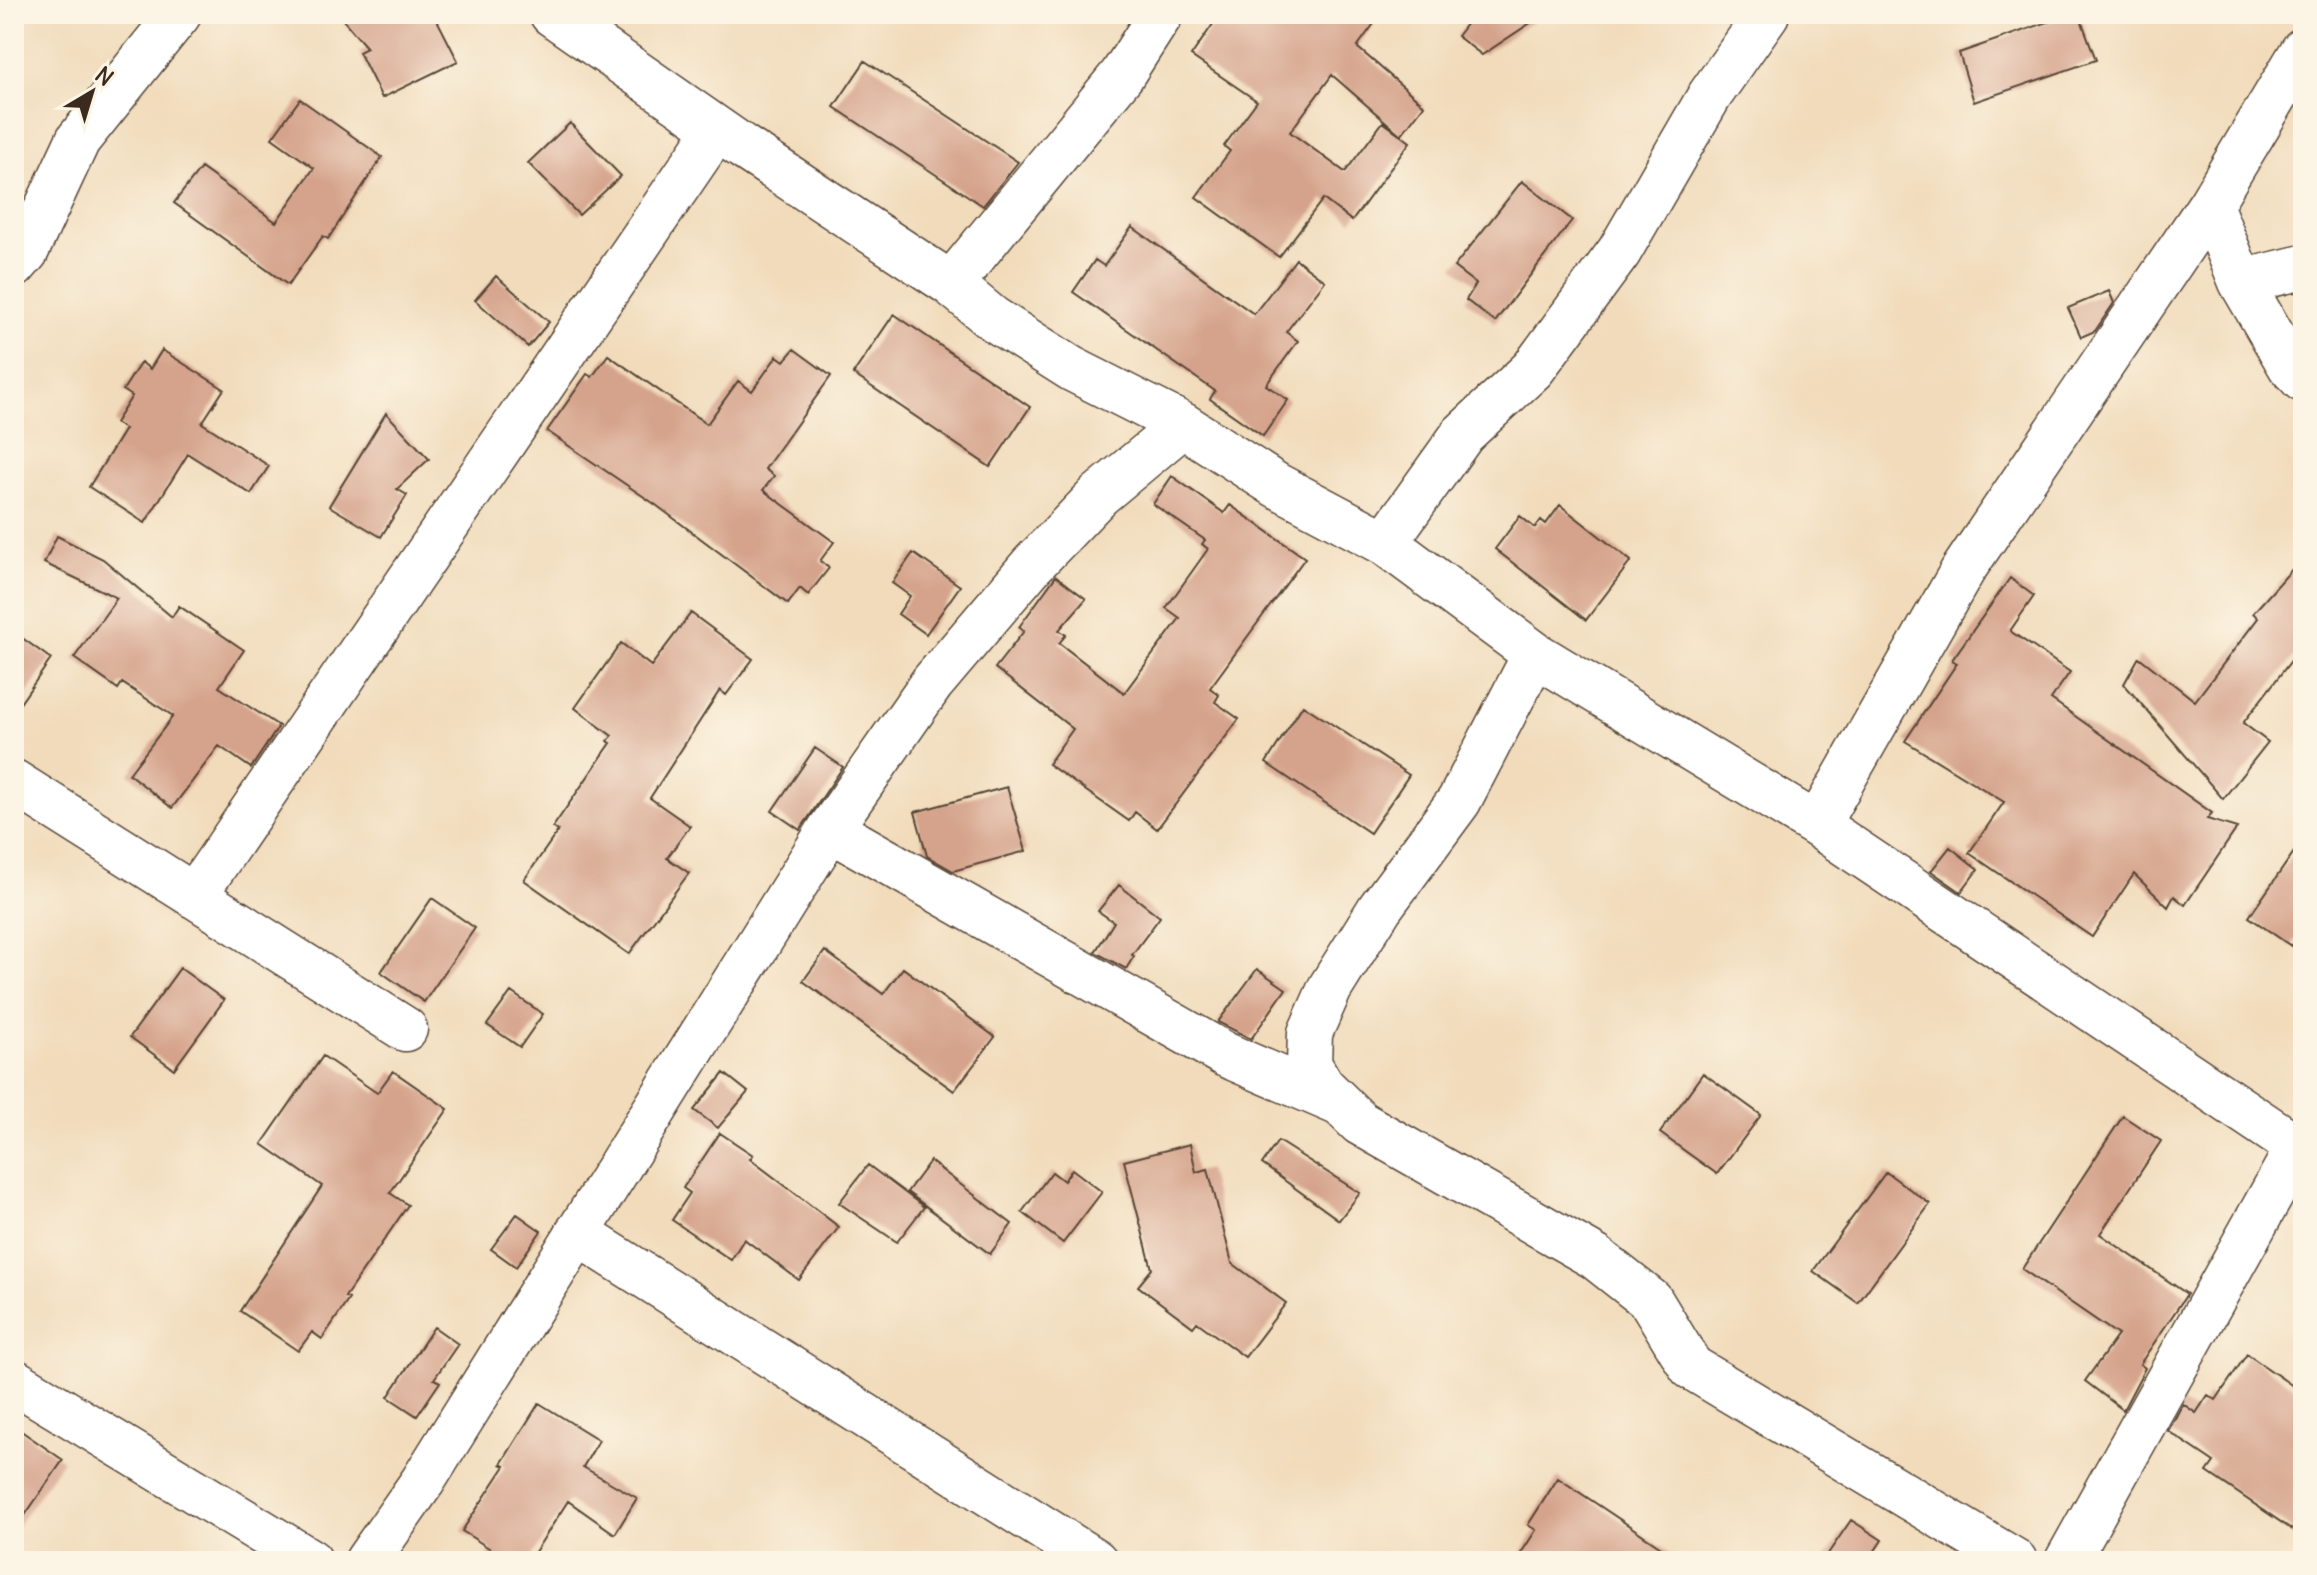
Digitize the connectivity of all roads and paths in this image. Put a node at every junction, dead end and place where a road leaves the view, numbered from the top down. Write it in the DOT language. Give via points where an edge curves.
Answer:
graph roads {
  1 [pos="179,14"];
  2 [pos="552,14"];
  3 [pos="1161,14"];
  4 [pos="1767,14"];
  5 [pos="2303,50"];
  6 [pos="717,129"];
  7 [pos="2210,205"];
  8 [pos="14,266"];
  9 [pos="2303,267"];
  10 [pos="2241,282"];
  11 [pos="951,284"];
  12 [pos="2303,380"];
  13 [pos="1183,425"];
  14 [pos="1385,543"];
  15 [pos="1535,654"];
  16 [pos="14,782"];
  17 [pos="1817,825"];
  18 [pos="830,829"];
  19 [pos="194,896"];
  20 [pos="405,1029"];
  21 [pos="1340,1104"];
  22 [pos="2300,1149"];
  23 [pos="577,1233"];
  24 [pos="14,1381"];
  25 [pos="310,1561"];
  26 [pos="367,1561"];
  27 [pos="1095,1561"];
  28 [pos="2015,1561"];
  29 [pos="2067,1561"];
  1 -- 8 [label="street" via="78,140 26,252"];
  2 -- 6 [label="street"];
  3 -- 11 [label="street" via="1122,75"];
  4 -- 14 [label="street" via="1710,95 1619,252 1533,369 1463,434"];
  5 -- 7 [label="street"];
  6 -- 11 [label="street"];
  6 -- 19 [label="street"];
  7 -- 10 [label="street"];
  7 -- 17 [label="street" via="1963,570"];
  9 -- 10 [label="street"];
  10 -- 12 [label="street"];
  11 -- 13 [label="street" via="992,318 1072,369"];
  13 -- 14 [label="street" via="1276,485"];
  13 -- 18 [label="street" via="1099,495 1032,565 932,683"];
  14 -- 15 [label="street"];
  15 -- 17 [label="street"];
  15 -- 21 [label="street" via="1459,801 1380,908 1330,988 1310,1033 1309,1064"];
  16 -- 19 [label="street"];
  17 -- 22 [label="street"];
  18 -- 21 [label="street" via="1226,1055"];
  18 -- 23 [label="street"];
  19 -- 20 [label="street"];
  21 -- 28 [label="street" via="1360,1123 1595,1257 1651,1301 1691,1367"];
  22 -- 29 [label="street"];
  23 -- 26 [label="street" via="423,1481"];
  23 -- 27 [label="street"];
  24 -- 25 [label="street"];
}
